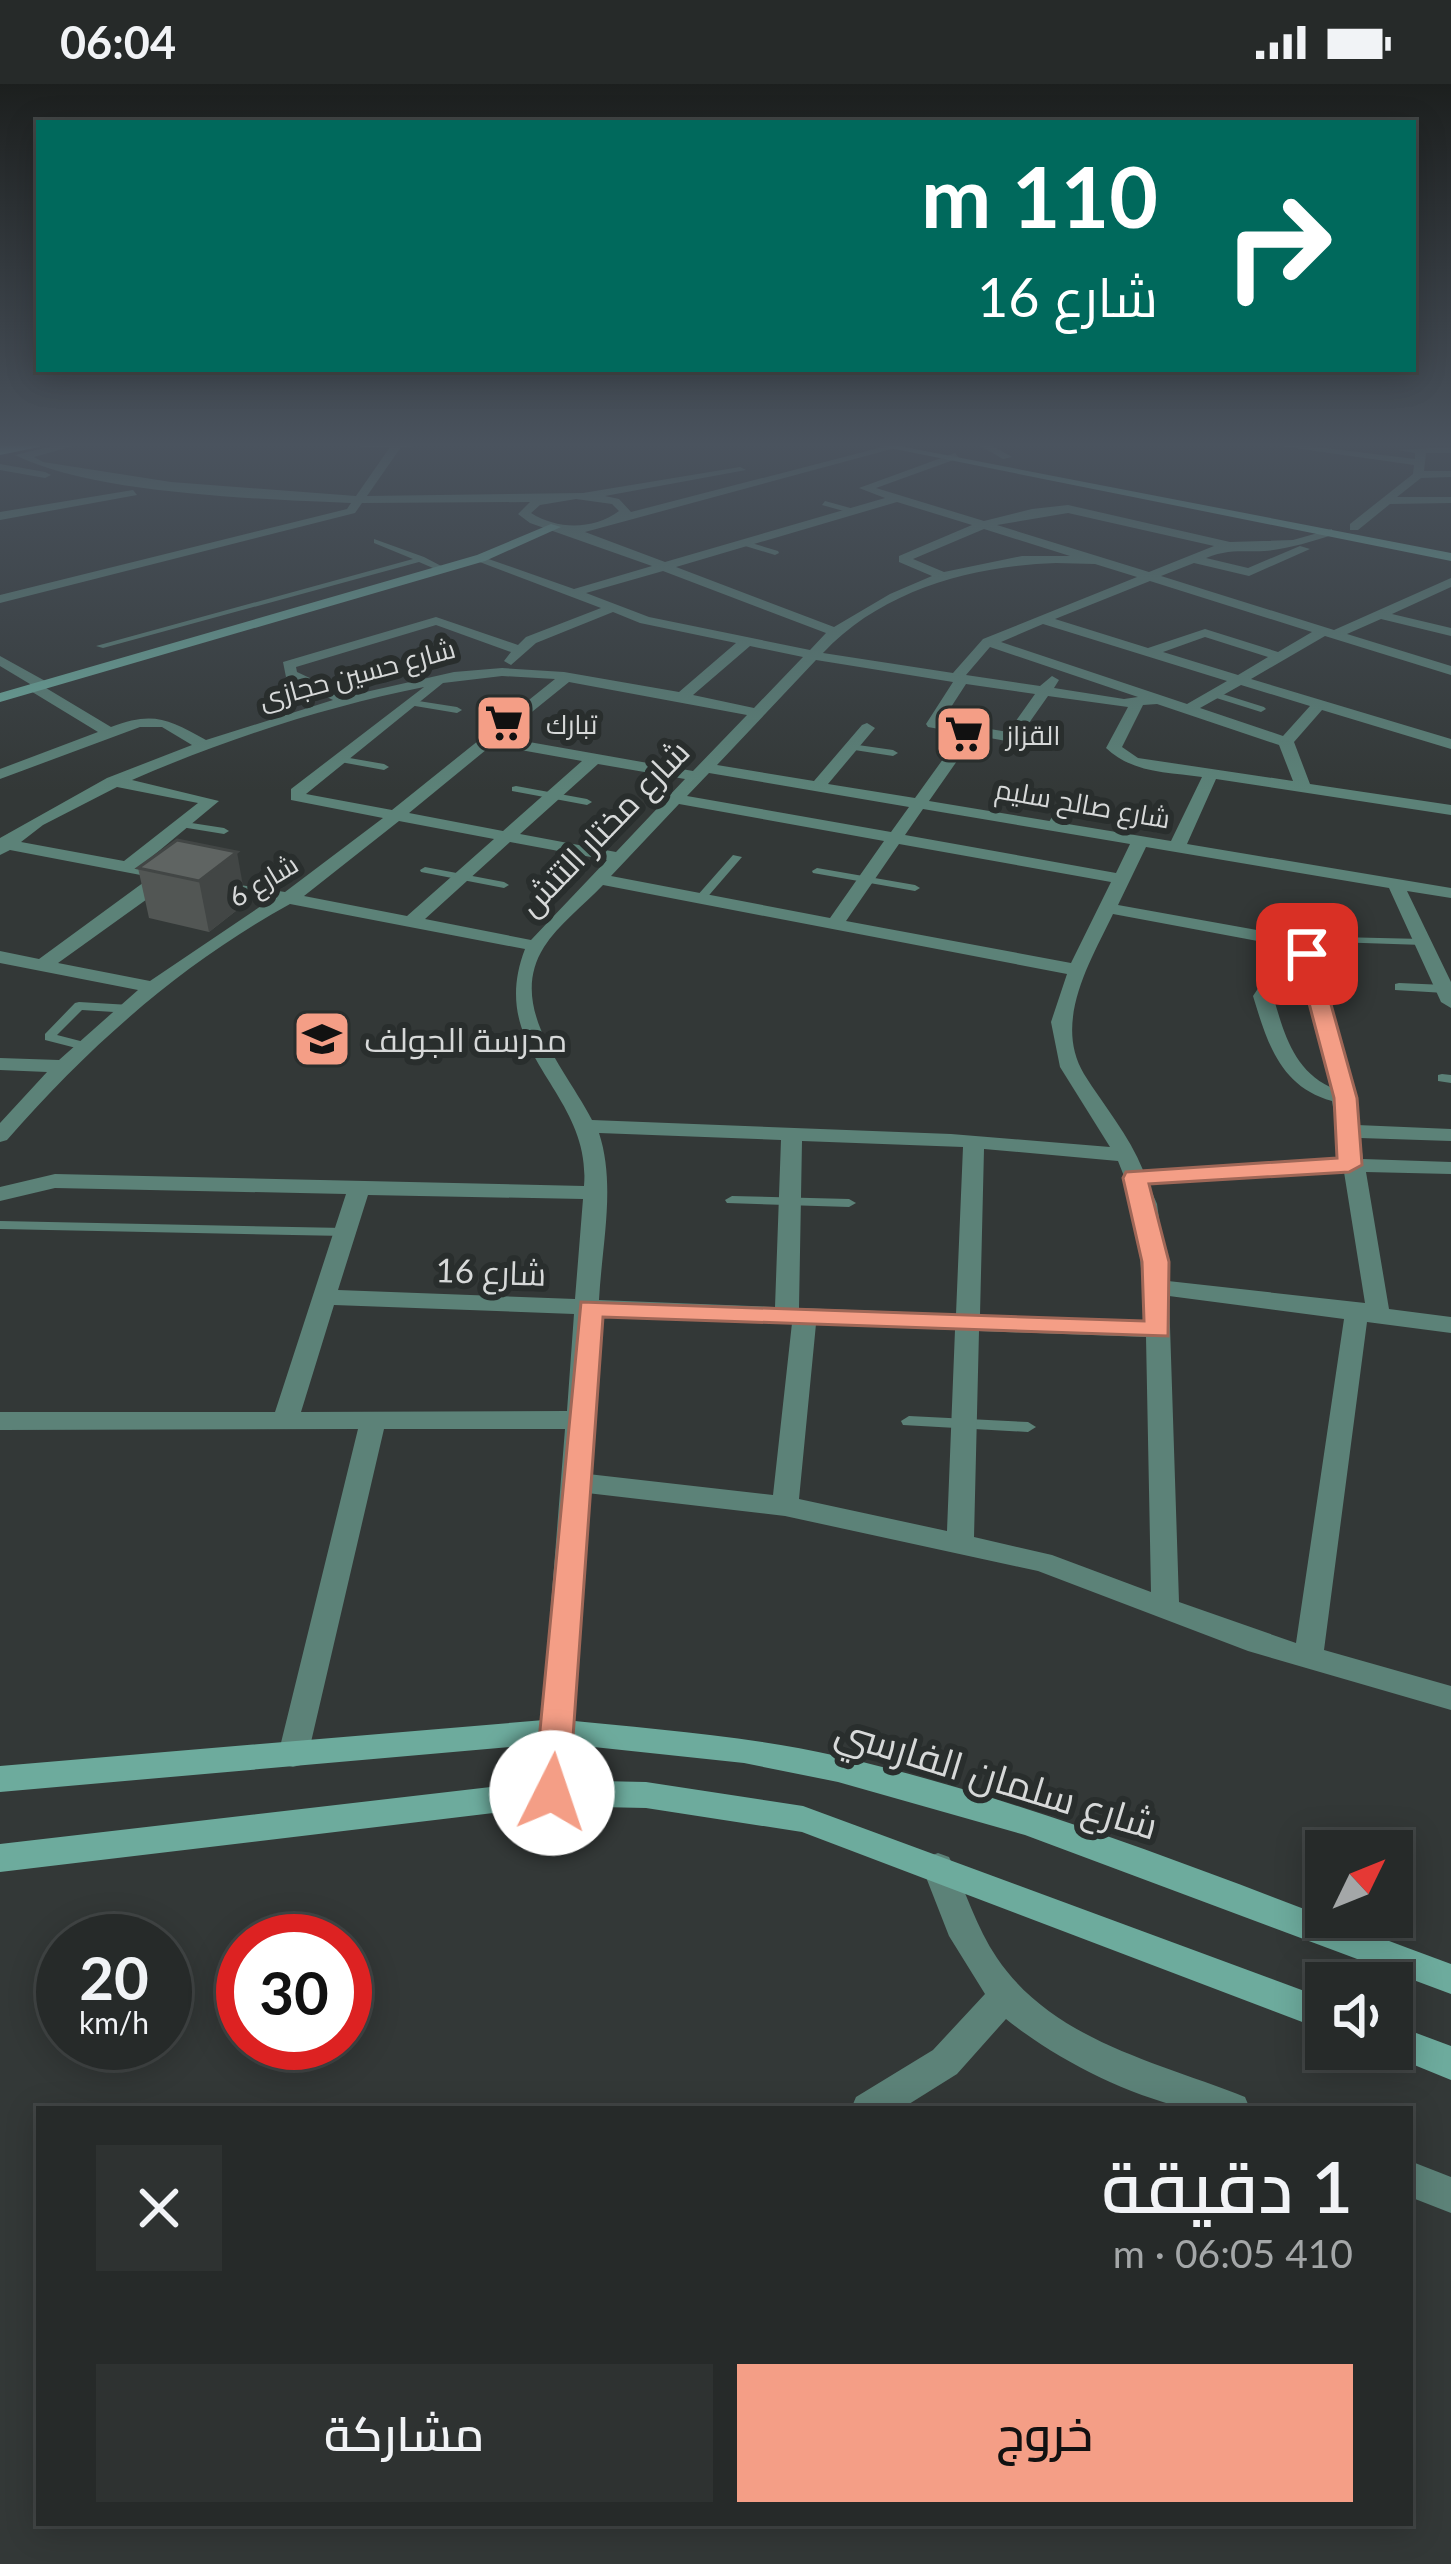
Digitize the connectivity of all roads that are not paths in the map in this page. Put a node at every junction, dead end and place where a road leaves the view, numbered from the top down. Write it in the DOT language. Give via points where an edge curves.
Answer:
graph roads {
  1 [pos="109,560"];
  2 [pos="151,560"];
  3 [pos="419,560"];
  4 [pos="423,560"];
  5 [pos="475,560"];
  6 [pos="485,560"];
  7 [pos="645,560"];
  8 [pos="689,560"];
  9 [pos="904,560"];
  10 [pos="1011,560"];
  11 [pos="1069,560"];
  12 [pos="1087,560"];
  13 [pos="1191,560"];
  14 [pos="1197,560"];
  15 [pos="1278,560"];
  16 [pos="1091,561"];
  17 [pos="664,567"];
  18 [pos="443,569"];
  19 [pos="378,572"];
  20 [pos="943,576"];
  21 [pos="1145,578"];
  22 [pos="399,581"];
  23 [pos="0,588"];
  24 [pos="1446,588"];
  25 [pos="570,594"];
  26 [pos="0,599"];
  27 [pos="608,610"];
  28 [pos="1381,615"];
  29 [pos="1043,620"];
  30 [pos="170,627"];
  31 [pos="835,632"];
  32 [pos="1451,632"];
  33 [pos="148,633"];
  34 [pos="1328,633"];
  35 [pos="199,640"];
  36 [pos="747,641"];
  37 [pos="988,642"];
  38 [pos="100,646"];
  39 [pos="176,646"];
  40 [pos="518,650"];
  41 [pos="1146,653"];
  42 [pos="810,655"];
  43 [pos="1278,656"];
  44 [pos="0,660"];
  45 [pos="1060,666"];
  46 [pos="1451,670"];
  47 [pos="510,671"];
  48 [pos="444,678"];
  49 [pos="959,678"];
  50 [pos="1239,678"];
  51 [pos="564,679"];
  52 [pos="38,687"];
  53 [pos="1045,691"];
  54 [pos="1213,694"];
  55 [pos="0,698"];
  56 [pos="680,699"];
  57 [pos="1159,700"];
  58 [pos="349,702"];
  59 [pos="1321,702"];
  60 [pos="412,703"];
  61 [pos="1137,704"];
  62 [pos="1188,709"];
  63 [pos="1261,709"];
  64 [pos="457,710"];
  65 [pos="754,712"];
  66 [pos="867,728"];
  67 [pos="107,731"];
  68 [pos="490,740"];
  69 [pos="1286,742"];
  70 [pos="1451,744"];
  71 [pos="205,746"];
  72 [pos="851,747"];
  73 [pos="956,751"];
  74 [pos="893,753"];
  75 [pos="338,759"];
  76 [pos="594,759"];
  77 [pos="5,767"];
  78 [pos="384,767"];
  79 [pos="702,772"];
  80 [pos="1211,774"];
  81 [pos="113,781"];
  82 [pos="818,785"];
  83 [pos="1303,787"];
  84 [pos="516,789"];
  85 [pos="552,796"];
  86 [pos="1070,797"];
  87 [pos="677,799"];
  88 [pos="587,802"];
  89 [pos="920,803"];
  90 [pos="1451,810"];
  91 [pos="395,817"];
  92 [pos="185,825"];
  93 [pos="1052,826"];
  94 [pos="224,831"];
  95 [pos="506,837"];
  96 [pos="895,838"];
  97 [pos="1140,841"];
  98 [pos="2,846"];
  99 [pos="1177,847"];
  100 [pos="737,857"];
  101 [pos="621,858"];
  102 [pos="128,867"];
  103 [pos="425,870"];
  104 [pos="817,871"];
  105 [pos="166,874"];
  106 [pos="462,877"];
  107 [pos="867,879"];
  108 [pos="1121,879"];
  109 [pos="602,880"];
  110 [pos="1395,884"];
  111 [pos="504,885"];
  112 [pos="915,888"];
  113 [pos="1451,892"];
  114 [pos="283,897"];
  115 [pos="700,898"];
  116 [pos="1107,908"];
  117 [pos="411,922"];
  118 [pos="836,924"];
  119 [pos="1337,940"];
  120 [pos="535,946"];
  121 [pos="1426,947"];
  122 [pos="1451,953"];
  123 [pos="0,957"];
  124 [pos="1309,959"];
  125 [pos="44,965"];
  126 [pos="1076,970"];
  127 [pos="1399,987"];
  128 [pos="156,988"];
  129 [pos="1448,995"];
  130 [pos="130,1009"];
  131 [pos="84,1046"];
  132 [pos="0,1064"];
  133 [pos="59,1066"];
  134 [pos="1346,1098"];
  135 [pos="590,1126"];
  136 [pos="1348,1131"];
  137 [pos="792,1133"];
  138 [pos="1451,1135"];
  139 [pos="0,1136"];
  140 [pos="974,1142"];
  141 [pos="1349,1165"];
  142 [pos="1130,1166"];
  143 [pos="1451,1168"];
  144 [pos="359,1189"];
  145 [pos="597,1193"];
  146 [pos="0,1194"];
  147 [pos="732,1200"];
  148 [pos="790,1201"];
  149 [pos="849,1203"];
  150 [pos="0,1226"];
  151 [pos="345,1232"];
  152 [pos="1157,1287"];
  153 [pos="324,1298"];
  154 [pos="590,1308"];
  155 [pos="1368,1311"];
  156 [pos="796,1316"];
  157 [pos="970,1323"];
  158 [pos="1451,1325"];
  159 [pos="1158,1330"];
  160 [pos="580,1420"];
  161 [pos="909,1420"];
  162 [pos="0,1421"];
  163 [pos="285,1421"];
  164 [pos="374,1421"];
  165 [pos="965,1423"];
  166 [pos="1028,1426"];
  167 [pos="575,1482"];
  168 [pos="785,1506"];
  169 [pos="960,1542"];
  170 [pos="1165,1605"];
  171 [pos="1308,1658"];
  172 [pos="1451,1698"];
  173 [pos="556,1731"];
  174 [pos="293,1755"];
  175 [pos="0,1779"];
  176 [pos="552,1793"];
  177 [pos="0,1858"];
  178 [pos="938,1867"];
  179 [pos="1451,1978"];
  180 [pos="1004,1997"];
  181 [pos="1305,2007"];
  182 [pos="1413,2048"];
  183 [pos="1451,2062"];
  184 [pos="874,2106"];
  185 [pos="1224,2106"];
  186 [pos="1413,2180"];
  187 [pos="1451,2194"];
  1 -- 23 [label="street"];
  2 -- 26 [label="street"];
  3 -- 19 [label="lane"];
  4 -- 18 [label="lane"];
  5 -- 18 [label="street"];
  6 -- 25 [label="street"];
  7 -- 17 [label="street"];
  8 -- 17 [label="street"];
  9 -- 20 [label="street"];
  10 -- 20 [label="street, شارع مختار التتش"];
  11 -- 16 [label="street, شارع مختار التتش"];
  12 -- 16 [label="street"];
  13 -- 21 [label="street"];
  14 -- 15 [label="street" via="1256,572"];
  16 -- 21 [label="street"];
  17 -- 25 [label="street"];
  17 -- 31 [label="street"];
  18 -- 22 [label="street"];
  19 -- 22 [label="lane"];
  19 -- 30 [label="lane"];
  20 -- 31 [label="street, شارع مختار التتش"];
  21 -- 29 [label="street"];
  21 -- 34 [label="street"];
  22 -- 35 [label="street"];
  24 -- 28 [label="street"];
  25 -- 27 [label="street"];
  27 -- 36 [label="street"];
  27 -- 40 [label="street"];
  28 -- 32 [label="street"];
  28 -- 34 [label="street"];
  29 -- 37 [label="street"];
  29 -- 41 [label="street"];
  30 -- 33 [label="lane"];
  30 -- 35 [label="lane"];
  31 -- 42 [label="street, شارع مختار التتش"];
  33 -- 38 [label="lane"];
  33 -- 39 [label="lane"];
  34 -- 43 [label="street"];
  34 -- 46 [label="street"];
  35 -- 39 [label="street"];
  36 -- 42 [label="street"];
  36 -- 56 [label="street"];
  37 -- 45 [label="street"];
  37 -- 49 [label="street"];
  39 -- 52 [label="street"];
  40 -- 47 [label="street"];
  40 -- 58 [label="street" via="436,621 288,665 291,674"];
  41 -- 43 [label="street" via="1205,633"];
  41 -- 50 [label="street"];
  42 -- 49 [label="street"];
  42 -- 65 [label="street, شارع مختار التتش"];
  43 -- 50 [label="street"];
  44 -- 52 [label="street"];
  45 -- 53 [label="street"];
  45 -- 57 [label="street"];
  47 -- 48 [label="street, شارع حسين حجازى"];
  47 -- 51 [label="street, شارع حسين حجازى"];
  48 -- 58 [label="street, شارع حسين حجازى"];
  48 -- 60 [label="street"];
  49 -- 53 [label="street"];
  49 -- 53 [label="street" via="931,722 937,727 1012,737"];
  50 -- 54 [label="street"];
  50 -- 59 [label="street"];
  51 -- 56 [label="street, شارع حسين حجازى"];
  51 -- 68 [label="street, شارع 6"];
  52 -- 55 [label="street"];
  52 -- 67 [label="street"];
  53 -- 61 [label="street"];
  54 -- 62 [label="street"];
  54 -- 63 [label="lane"];
  56 -- 65 [label="street, شارع حسين حجازى"];
  57 -- 61 [label="street"];
  57 -- 62 [label="street"];
  58 -- 71 [label="street, شارع حسين حجازى"];
  59 -- 69 [label="street"];
  59 -- 70 [label="street"];
  60 -- 64 [label="lane"];
  60 -- 75 [label="street"];
  61 -- 80 [label="street" via="1116,753"];
  62 -- 69 [label="street"];
  65 -- 79 [label="street, شارع مختار التتش"];
  66 -- 72 [label="street"];
  67 -- 71 [label="street" via="157,721"];
  67 -- 77 [label="street"];
  68 -- 76 [label="street, شارع صالح سليم"];
  68 -- 91 [label="street, شارع 6"];
  69 -- 83 [label="street"];
  71 -- 81 [label="street, شارع حسين حجازى"];
  72 -- 74 [label="lane"];
  72 -- 82 [label="street"];
  73 -- 89 [label="street"];
  75 -- 78 [label="lane"];
  75 -- 91 [label="street" via="297,797"];
  76 -- 79 [label="street, شارع صالح سليم"];
  76 -- 85 [label="street"];
  79 -- 82 [label="street, شارع صالح سليم"];
  79 -- 87 [label="street, شارع مختار التتش"];
  80 -- 83 [label="street"];
  80 -- 99 [label="street"];
  81 -- 92 [label="street" via="211,801"];
  81 -- 98 [label="street, شارع حسين حجازى"];
  82 -- 89 [label="street, شارع صالح سليم"];
  83 -- 90 [label="street"];
  84 -- 85 [label="lane"];
  85 -- 88 [label="lane"];
  85 -- 95 [label="street"];
  86 -- 93 [label="lane"];
  87 -- 96 [label="street"];
  87 -- 101 [label="street, شارع مختار التتش"];
  89 -- 93 [label="street, شارع صالح سليم"];
  89 -- 96 [label="street"];
  91 -- 95 [label="street"];
  91 -- 114 [label="street, شارع 6" via="309,886"];
  92 -- 94 [label="lane"];
  92 -- 102 [label="street"];
  93 -- 97 [label="street, شارع صالح سليم"];
  95 -- 101 [label="street"];
  95 -- 106 [label="street"];
  96 -- 107 [label="street"];
  96 -- 108 [label="street"];
  97 -- 99 [label="street, شارع صالح سليم"];
  97 -- 108 [label="street"];
  98 -- 102 [label="street"];
  99 -- 110 [label="street, شارع صالح سليم"];
  100 -- 115 [label="lane"];
  101 -- 109 [label="street, شارع مختار التتش"];
  102 -- 105 [label="street"];
  103 -- 106 [label="lane"];
  104 -- 107 [label="lane"];
  105 -- 114 [label="street"];
  105 -- 125 [label="street"];
  106 -- 111 [label="lane"];
  106 -- 117 [label="street"];
  107 -- 112 [label="lane"];
  107 -- 118 [label="street"];
  108 -- 116 [label="street"];
  109 -- 115 [label="street"];
  109 -- 120 [label="street, شارع مختار التتش"];
  110 -- 113 [label="street, شارع صالح سليم"];
  110 -- 121 [label="street"];
  114 -- 117 [label="street"];
  114 -- 128 [label="street, شارع 6"];
  115 -- 118 [label="street"];
  116 -- 124 [label="street" via="1268,937"];
  116 -- 126 [label="street"];
  117 -- 120 [label="street"];
  118 -- 126 [label="street"];
  119 -- 121 [label="lane"];
  120 -- 135 [label="street, شارع مختار التتش" via="519,988 521,1010"];
  121 -- 122 [label="street"];
  121 -- 129 [label="street"];
  123 -- 125 [label="street"];
  124 -- 134 [label="street"];
  124 -- 134 [label="street" via="1276,976 1264,996 1294,1075 1313,1090"];
  125 -- 128 [label="street"];
  126 -- 142 [label="street" via="1063,1044"];
  127 -- 129 [label="lane"];
  128 -- 130 [label="street, شارع 6"];
  130 -- 131 [label="street, شارع 6"];
  130 -- 131 [label="lane" via="79,1006 49,1036"];
  131 -- 133 [label="street, شارع 6"];
  132 -- 133 [label="street"];
  133 -- 139 [label="street, شارع 6"];
  134 -- 136 [label="street"];
  135 -- 137 [label="street"];
  135 -- 145 [label="street, شارع مختار التتش"];
  136 -- 138 [label="street"];
  136 -- 141 [label="street"];
  137 -- 140 [label="street"];
  137 -- 148 [label="street"];
  140 -- 142 [label="street"];
  140 -- 157 [label="street"];
  141 -- 142 [label="street"];
  141 -- 143 [label="street"];
  141 -- 155 [label="street"];
  142 -- 152 [label="street" via="1146,1204"];
  144 -- 145 [label="street"];
  144 -- 146 [label="street" via="55,1181"];
  144 -- 151 [label="street"];
  145 -- 154 [label="street, شارع مختار التتش"];
  147 -- 148 [label="lane"];
  148 -- 149 [label="lane"];
  148 -- 156 [label="street"];
  150 -- 151 [label="lane"];
  151 -- 153 [label="street"];
  152 -- 155 [label="street"];
  152 -- 159 [label="street"];
  153 -- 154 [label="street, شارع 16"];
  153 -- 163 [label="street"];
  154 -- 156 [label="street, شارع 16"];
  154 -- 160 [label="street, شارع مختار التتش"];
  155 -- 158 [label="street"];
  155 -- 171 [label="street"];
  156 -- 157 [label="street, شارع 16"];
  156 -- 168 [label="street"];
  157 -- 159 [label="street, شارع 16"];
  157 -- 165 [label="street"];
  159 -- 170 [label="street"];
  160 -- 164 [label="street"];
  160 -- 167 [label="street, شارع مختار التتش"];
  161 -- 165 [label="lane"];
  162 -- 163 [label="street"];
  163 -- 164 [label="street"];
  164 -- 174 [label="street"];
  165 -- 166 [label="lane"];
  165 -- 169 [label="street"];
  167 -- 168 [label="street"];
  167 -- 173 [label="street, شارع مختار التتش"];
  168 -- 169 [label="street"];
  169 -- 170 [label="street"];
  170 -- 171 [label="street"];
  171 -- 172 [label="street"];
  173 -- 174 [label="street, شارع سلمان الفارسي"];
  173 -- 176 [label="street, شارع مختار التتش"];
  173 -- 179 [label="street, شارع سلمان الفارسي" via="744,1750 933,1793"];
  174 -- 175 [label="street, شارع سلمان الفارسي"];
  176 -- 177 [label="street"];
  176 -- 178 [label="street" via="728,1804 803,1819"];
  178 -- 180 [label="street" via="973,1957"];
  178 -- 181 [label="street"];
  180 -- 184 [label="street" via="946,2062"];
  180 -- 185 [label="street" via="1084,2053"];
  182 -- 183 [label="street"];
  186 -- 187 [label="street"];
}
